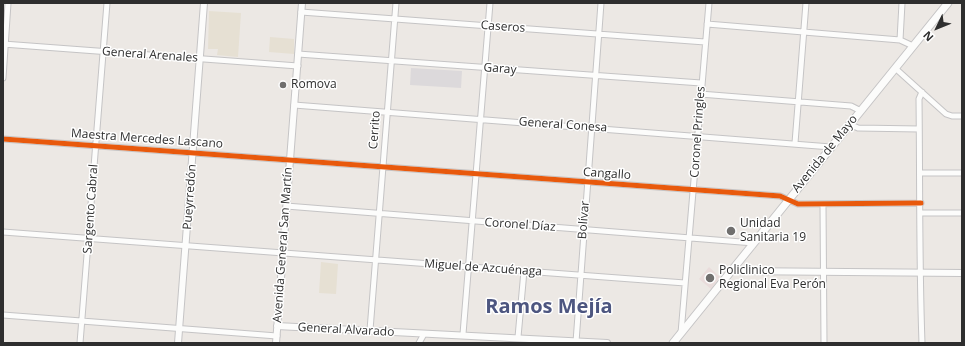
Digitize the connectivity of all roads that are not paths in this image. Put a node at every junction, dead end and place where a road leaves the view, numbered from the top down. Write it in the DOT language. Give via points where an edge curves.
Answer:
graph roads {
  1 [pos="8,3"];
  2 [pos="107,3"];
  3 [pos="204,3"];
  4 [pos="302,3"];
  5 [pos="396,3"];
  6 [pos="490,3"];
  7 [pos="601,3"];
  8 [pos="709,3"];
  9 [pos="806,3"];
  10 [pos="902,3"];
  11 [pos="948,3"];
  12 [pos="301,12"];
  13 [pos="394,19"];
  14 [pos="707,24"];
  15 [pos="488,26"];
  16 [pos="804,33"];
  17 [pos="598,34"];
  18 [pos="900,40"];
  19 [pos="706,42"];
  20 [pos="4,44"];
  21 [pos="913,46"];
  22 [pos="103,52"];
  23 [pos="298,54"];
  24 [pos="200,58"];
  25 [pos="391,61"];
  26 [pos="298,66"];
  27 [pos="485,68"];
  28 [pos="895,68"];
  29 [pos="595,75"];
  30 [pos="3,78"];
  31 [pos="701,84"];
  32 [pos="922,92"];
  33 [pos="700,94"];
  34 [pos="797,101"];
  35 [pos="294,105"];
  36 [pos="861,110"];
  37 [pos="386,113"];
  38 [pos="962,116"];
  39 [pos="480,119"];
  40 [pos="849,124"];
  41 [pos="592,128"];
  42 [pos="919,129"];
  43 [pos="697,136"];
  44 [pos="3,139"];
  45 [pos="795,143"];
  46 [pos="96,145"];
  47 [pos="831,147"];
  48 [pos="193,153"];
  49 [pos="290,160"];
  50 [pos="383,167"];
  51 [pos="962,172"];
  52 [pos="921,173"];
  53 [pos="476,175"];
  54 [pos="587,183"];
  55 [pos="693,190"];
  56 [pos="789,200"];
  57 [pos="921,203"];
  58 [pos="823,205"];
  59 [pos="286,206"];
  60 [pos="921,213"];
  61 [pos="962,213"];
  62 [pos="379,214"];
  63 [pos="471,221"];
  64 [pos="583,229"];
  65 [pos="3,232"];
  66 [pos="88,238"];
  67 [pos="689,238"];
  68 [pos="754,243"];
  69 [pos="186,246"];
  70 [pos="282,254"];
  71 [pos="376,261"];
  72 [pos="468,267"];
  73 [pos="524,271"];
  74 [pos="732,271"];
  75 [pos="823,271"];
  76 [pos="919,273"];
  77 [pos="962,273"];
  78 [pos="580,275"];
  79 [pos="685,283"];
  80 [pos="3,315"];
  81 [pos="82,321"];
  82 [pos="277,326"];
  83 [pos="179,329"];
  84 [pos="370,330"];
  85 [pos="424,334"];
  86 [pos="463,334"];
  87 [pos="681,334"];
  88 [pos="277,336"];
  89 [pos="518,337"];
  90 [pos="541,341"];
  91 [pos="576,342"];
  92 [pos="80,343"];
  93 [pos="178,343"];
  94 [pos="276,343"];
  95 [pos="419,343"];
  96 [pos="607,343"];
  97 [pos="673,343"];
  98 [pos="824,343"];
  99 [pos="922,343"];
  1 -- 20 [label="street"];
  2 -- 22 [label="street, Sargento Cabral"];
  3 -- 24 [label="street, Pueyrredón"];
  4 -- 12 [label="street, Avenida General San Martín"];
  5 -- 13 [label="street, Cerrito"];
  6 -- 15 [label="street"];
  7 -- 17 [label="street, Bolívar"];
  8 -- 14 [label="street, Coronel Pringles"];
  9 -- 16 [label="street"];
  10 -- 18 [label="street"];
  11 -- 21 [label="main road, Avenida de Mayo"];
  12 -- 13 [label="street, Caseros"];
  12 -- 23 [label="street, Avenida General San Martín"];
  13 -- 15 [label="street, Caseros"];
  13 -- 25 [label="street, Cerrito"];
  14 -- 16 [label="street"];
  14 -- 19 [label="street, Coronel Pringles"];
  15 -- 17 [label="street, Caseros"];
  15 -- 27 [label="street"];
  16 -- 18 [label="street"];
  16 -- 34 [label="street"];
  17 -- 19 [label="street, Caseros"];
  17 -- 29 [label="street, Bolívar"];
  18 -- 21 [label="street"];
  19 -- 31 [label="street, Coronel Pringles"];
  20 -- 22 [label="street, General Arenales"];
  20 -- 30 [label="street"];
  21 -- 28 [label="main road, Avenida de Mayo"];
  22 -- 24 [label="street, General Arenales"];
  22 -- 46 [label="street, Sargento Cabral"];
  23 -- 25 [label="street, Garay"];
  23 -- 26 [label="street, Avenida General San Martín"];
  24 -- 26 [label="street, General Arenales"];
  24 -- 48 [label="street, Pueyrredón"];
  25 -- 27 [label="street, Garay"];
  25 -- 37 [label="street, Cerrito"];
  26 -- 35 [label="street, Avenida General San Martín"];
  27 -- 29 [label="street, Garay"];
  27 -- 39 [label="street"];
  28 -- 32 [label="street"];
  28 -- 36 [label="main road, Avenida de Mayo"];
  29 -- 31 [label="street, Garay"];
  29 -- 41 [label="street, Bolívar"];
  31 -- 33 [label="street, Coronel Pringles"];
  32 -- 38 [label="street" via="946,114"];
  32 -- 42 [label="street" via="919,99"];
  33 -- 34 [label="street"];
  33 -- 43 [label="street, Coronel Pringles"];
  34 -- 36 [label="street" via="851,106"];
  34 -- 45 [label="street"];
  35 -- 37 [label="street, General Conesa"];
  35 -- 49 [label="street, Avenida General San Martín"];
  36 -- 40 [label="main road, Avenida de Mayo"];
  37 -- 39 [label="street, General Conesa"];
  37 -- 50 [label="street, Cerrito"];
  39 -- 41 [label="street, General Conesa"];
  39 -- 53 [label="street"];
  40 -- 42 [label="street" via="858,128"];
  40 -- 47 [label="main road, Avenida de Mayo"];
  41 -- 43 [label="street, General Conesa"];
  41 -- 54 [label="street, Bolívar"];
  42 -- 52 [label="street"];
  43 -- 45 [label="street, General Conesa"];
  43 -- 55 [label="street, Coronel Pringles"];
  44 -- 46 [label="street, Maestra Mercedes Lascano"];
  45 -- 47 [label="street, General Conesa"];
  46 -- 48 [label="street, Maestra Mercedes Lascano"];
  46 -- 66 [label="street, Sargento Cabral"];
  47 -- 56 [label="main road, Avenida de Mayo"];
  48 -- 49 [label="street, Maestra Mercedes Lascano"];
  48 -- 69 [label="street, Pueyrredón"];
  49 -- 50 [label="street, Cangallo"];
  49 -- 59 [label="street, Avenida General San Martín"];
  50 -- 53 [label="street, Cangallo"];
  50 -- 62 [label="street, Cerrito"];
  51 -- 52 [label="street"];
  52 -- 57 [label="street"];
  53 -- 54 [label="street, Cangallo"];
  53 -- 63 [label="street"];
  54 -- 55 [label="street, Cangallo"];
  54 -- 64 [label="street, Bolívar"];
  55 -- 56 [label="street, Cangallo" via="780,196"];
  55 -- 67 [label="street, Coronel Pringles"];
  56 -- 58 [label="street, Cangallo" via="798,204"];
  56 -- 68 [label="main road, Avenida de Mayo"];
  57 -- 58 [label="street, Cangallo"];
  57 -- 60 [label="street"];
  58 -- 75 [label="street"];
  59 -- 62 [label="street, Coronel Díaz"];
  59 -- 70 [label="street, Avenida General San Martín"];
  60 -- 61 [label="street"];
  60 -- 76 [label="street"];
  62 -- 63 [label="street, Coronel Díaz"];
  62 -- 71 [label="street, Cerrito"];
  63 -- 64 [label="street, Coronel Díaz"];
  63 -- 72 [label="street"];
  64 -- 67 [label="street, Coronel Díaz"];
  64 -- 78 [label="street, Bolívar"];
  65 -- 66 [label="street, Miguel de Azcuénaga"];
  66 -- 69 [label="street, Miguel de Azcuénaga"];
  66 -- 81 [label="street, Sargento Cabral"];
  67 -- 68 [label="street, Coronel Díaz"];
  67 -- 79 [label="street, Coronel Pringles"];
  68 -- 74 [label="main road, Avenida de Mayo"];
  69 -- 70 [label="street, Miguel de Azcuénaga"];
  69 -- 83 [label="street, Pueyrredón"];
  70 -- 71 [label="street, Miguel de Azcuénaga"];
  70 -- 82 [label="street, Avenida General San Martín"];
  71 -- 72 [label="street, Miguel de Azcuénaga"];
  71 -- 84 [label="street, Cerrito"];
  72 -- 73 [label="street, Miguel de Azcuénaga"];
  72 -- 86 [label="street"];
  73 -- 78 [label="street, Miguel de Azcuénaga"];
  73 -- 89 [label="street"];
  74 -- 75 [label="street"];
  74 -- 87 [label="main road, Avenida de Mayo"];
  75 -- 76 [label="street"];
  75 -- 98 [label="street"];
  76 -- 77 [label="street"];
  76 -- 99 [label="street"];
  78 -- 79 [label="street, Miguel de Azcuénaga"];
  78 -- 91 [label="street, Bolívar"];
  79 -- 87 [label="street, Coronel Pringles"];
  80 -- 81 [label="street"];
  81 -- 83 [label="street"];
  81 -- 92 [label="street, Sargento Cabral"];
  82 -- 84 [label="street, General Alvarado"];
  82 -- 88 [label="street, Avenida General San Martín"];
  83 -- 88 [label="street"];
  83 -- 93 [label="street, Pueyrredón"];
  84 -- 85 [label="street, General Alvarado"];
  85 -- 86 [label="street, General Alvarado"];
  85 -- 95 [label="street"];
  86 -- 89 [label="street, General Alvarado"];
  87 -- 97 [label="main road, Avenida de Mayo"];
  88 -- 94 [label="street, Avenida General San Martín"];
  89 -- 90 [label="street, General Alvarado"];
  90 -- 91 [label="street, General Alvarado"];
  91 -- 96 [label="street, General Alvarado"];
}
